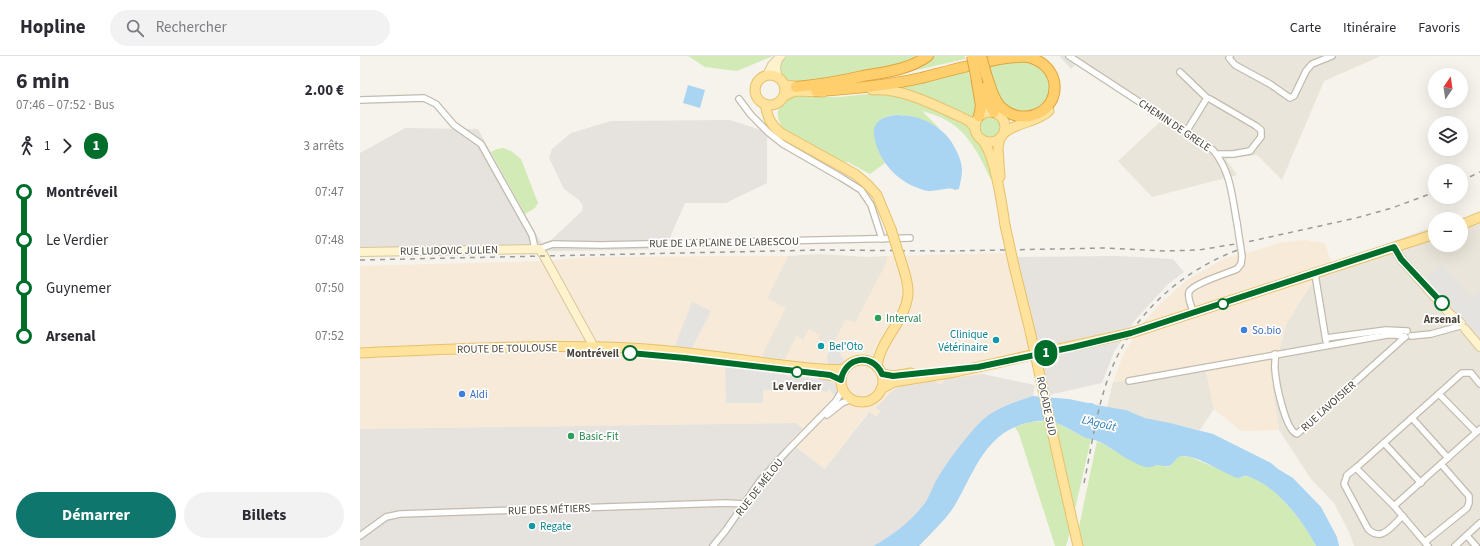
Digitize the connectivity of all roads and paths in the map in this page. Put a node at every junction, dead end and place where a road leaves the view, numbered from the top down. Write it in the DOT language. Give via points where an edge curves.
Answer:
graph roads {
  1 [pos="928,56"];
  2 [pos="972,56"];
  3 [pos="977,56"];
  4 [pos="981,56"];
  5 [pos="993,56"];
  6 [pos="1038,56"];
  7 [pos="1069,56"];
  8 [pos="1230,56"];
  9 [pos="1332,56"];
  10 [pos="780,57"];
  11 [pos="1180,72"];
  12 [pos="767,75"];
  13 [pos="981,75"];
  14 [pos="777,76"];
  15 [pos="785,85"];
  16 [pos="796,87"];
  17 [pos="816,91"];
  18 [pos="784,96"];
  19 [pos="1207,98"];
  20 [pos="739,99"];
  21 [pos="360,100"];
  22 [pos="769,105"];
  23 [pos="994,112"];
  24 [pos="979,116"];
  25 [pos="975,128"];
  26 [pos="1186,132"];
  27 [pos="1002,135"];
  28 [pos="982,140"];
  29 [pos="1217,154"];
  30 [pos="1000,196"];
  31 [pos="1480,218"];
  32 [pos="1468,222"];
  33 [pos="1428,236"];
  34 [pos="882,238"];
  35 [pos="910,238"];
  36 [pos="1394,247"];
  37 [pos="537,248"];
  38 [pos="360,252"];
  39 [pos="1315,274"];
  40 [pos="1194,314"];
  41 [pos="1453,317"];
  42 [pos="1462,326"];
  43 [pos="584,328"];
  44 [pos="1449,329"];
  45 [pos="1408,335"];
  46 [pos="1326,338"];
  47 [pos="885,340"];
  48 [pos="1327,345"];
  49 [pos="584,347"];
  50 [pos="594,347"];
  51 [pos="1480,347"];
  52 [pos="360,353"];
  53 [pos="1275,354"];
  54 [pos="360,358"];
  55 [pos="864,360"];
  56 [pos="978,367"];
  57 [pos="845,369"];
  58 [pos="880,371"];
  59 [pos="1129,381"];
  60 [pos="1480,384"];
  61 [pos="842,385"];
  62 [pos="881,389"];
  63 [pos="1439,394"];
  64 [pos="852,399"];
  65 [pos="1412,418"];
  66 [pos="808,430"];
  67 [pos="1478,431"];
  68 [pos="1384,443"];
  69 [pos="1448,458"];
  70 [pos="1441,464"];
  71 [pos="1358,467"];
  72 [pos="1421,482"];
  73 [pos="744,504"];
  74 [pos="1394,506"];
  75 [pos="1402,516"];
  76 [pos="1480,523"];
  77 [pos="360,536"];
  78 [pos="1466,536"];
  79 [pos="1427,544"];
  80 [pos="713,546"];
  81 [pos="1078,546"];
  82 [pos="1455,546"];
  83 [pos="1476,546"];
  1 -- 16 [label="highway" via="898,70"];
  2 -- 13 [label="highway, bridge"];
  3 -- 13 [label="highway"];
  4 -- 13 [label="highway, bridge"];
  5 -- 16 [label="main road" via="867,85"];
  6 -- 27 [label="main road" via="1053,68 1056,76 1058,94 1055,102 1051,109 1039,118 1013,127"];
  7 -- 26 [label="street, CHEMIN DE GRELE"];
  8 -- 9 [label="street" via="1235,65 1290,98 1294,96 1312,64"];
  10 -- 12 [label="main road"];
  10 -- 14 [label="main road" via="776,67"];
  11 -- 19 [label="street"];
  12 -- 14 [label="main road"];
  12 -- 22 [label="main road" via="759,79 755,94 758,99"];
  13 -- 17 [label="highway" via="1000,105 1018,117 1040,113 1053,95 1054,80 1048,68 1035,59 1019,56 998,58 922,78 869,88"];
  13 -- 23 [label="highway" via="986,98"];
  13 -- 24 [label="highway"];
  14 -- 15 [label="main road"];
  15 -- 16 [label="main road"];
  15 -- 18 [label="main road"];
  17 -- 18 [label="main road" via="795,91"];
  17 -- 25 [label="main road" via="896,92 963,118"];
  18 -- 22 [label="main road" via="779,103"];
  19 -- 26 [label="street"];
  19 -- 29 [label="street" via="1261,130 1250,151"];
  20 -- 34 [label="street" via="756,120 783,144 861,190 871,205"];
  21 -- 37 [label="street" via="424,98 436,104 454,125 481,144"];
  22 -- 47 [label="main road, bridge" via="767,115 773,126 781,133 855,174 878,195 907,280 908,295 902,312"];
  23 -- 24 [label="main road"];
  23 -- 27 [label="main road" via="1002,118 1005,128"];
  24 -- 25 [label="main road"];
  25 -- 28 [label="main road"];
  26 -- 29 [label="street, CHEMIN DE GRELE" via="1208,145"];
  27 -- 28 [label="main road" via="990,142"];
  27 -- 30 [label="main road, ROCADE SUD" via="998,148"];
  28 -- 30 [label="main road, ROCADE SUD" via="989,151"];
  29 -- 40 [label="street, CHEMIN DE GRELE, bridge" via="1227,172 1237,223 1241,264 1237,269 1189,292"];
  30 -- 81 [label="main road, ROCADE SUD, bridge"];
  31 -- 32 [label="main road"];
  33 -- 36 [label="main road"];
  34 -- 35 [label="street, RUE DE LA PLAINE DE LABESCOU"];
  34 -- 37 [label="street, RUE DE LA PLAINE DE LABESCOU" via="608,245 553,244"];
  36 -- 39 [label="main road"];
  36 -- 41 [label="main road" via="1401,259"];
  37 -- 38 [label="main road, RUE LUDOVIC JULIEN"];
  37 -- 43 [label="main road"];
  39 -- 40 [label="main road"];
  39 -- 46 [label="street"];
  40 -- 56 [label="main road" via="1131,333"];
  41 -- 42 [label="main road"];
  41 -- 44 [label="street"];
  42 -- 44 [label="street"];
  42 -- 51 [label="main road"];
  43 -- 49 [label="main road"];
  43 -- 50 [label="main road"];
  44 -- 45 [label="street" via="1431,334"];
  45 -- 46 [label="street" via="1386,330"];
  45 -- 48 [label="street" via="1387,335"];
  45 -- 53 [label="street, RUE LAVOISIER" via="1297,434 1290,428 1285,416 1276,377"];
  46 -- 48 [label="street"];
  47 -- 55 [label="main road"];
  47 -- 58 [label="main road" via="878,357"];
  48 -- 53 [label="street"];
  49 -- 50 [label="main road, ROUTE DE TOULOUSE"];
  49 -- 52 [label="main road, ROUTE DE TOULOUSE" via="502,347"];
  50 -- 57 [label="main road, ROUTE DE TOULOUSE" via="678,352 807,368"];
  53 -- 59 [label="street"];
  54 -- 61 [label="main road" via="502,352 632,353 830,375"];
  55 -- 57 [label="main road" via="854,361"];
  55 -- 58 [label="main road" via="874,363"];
  56 -- 58 [label="main road" via="893,376"];
  56 -- 62 [label="main road" via="894,382"];
  57 -- 61 [label="main road"];
  58 -- 62 [label="main road"];
  60 -- 63 [label="street" via="1471,373 1462,373"];
  61 -- 64 [label="main road"];
  61 -- 66 [label="street, RUE DE MÉLOU" via="838,400"];
  62 -- 64 [label="main road" via="875,397 867,401"];
  63 -- 65 [label="street"];
  63 -- 67 [label="street"];
  64 -- 66 [label="street, RUE DE MÉLOU" via="842,403"];
  65 -- 68 [label="street"];
  65 -- 69 [label="street"];
  66 -- 73 [label="street, RUE DE MÉLOU" via="760,481"];
  67 -- 69 [label="street"];
  68 -- 71 [label="street"];
  68 -- 72 [label="street"];
  69 -- 70 [label="street"];
  70 -- 72 [label="street"];
  70 -- 79 [label="street" via="1469,496 1469,503 1467,508"];
  71 -- 74 [label="street" via="1358,470"];
  71 -- 75 [label="street" via="1347,475 1344,484 1368,529 1379,535 1389,530"];
  72 -- 74 [label="street"];
  73 -- 77 [label="street, RUE DES MÉTIERS" via="400,514 386,517"];
  73 -- 80 [label="street, RUE DE MÉLOU"];
  74 -- 75 [label="street"];
  75 -- 79 [label="street"];
  76 -- 78 [label="street"];
  78 -- 82 [label="street"];
  78 -- 83 [label="street"];
}
